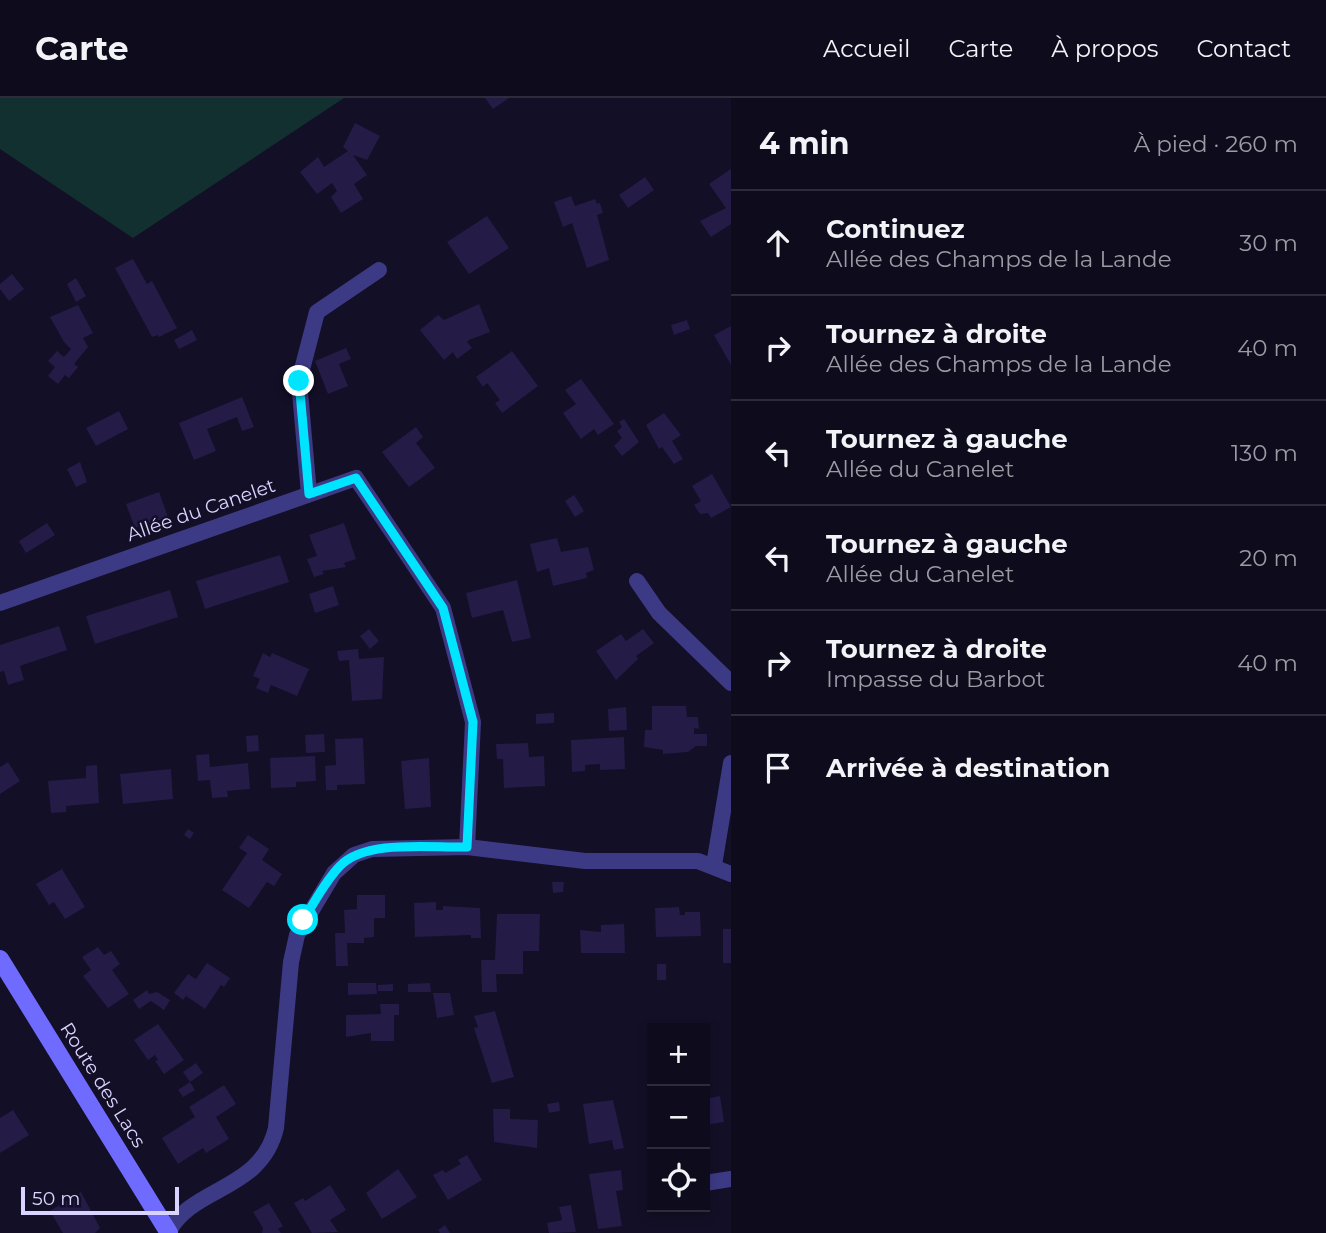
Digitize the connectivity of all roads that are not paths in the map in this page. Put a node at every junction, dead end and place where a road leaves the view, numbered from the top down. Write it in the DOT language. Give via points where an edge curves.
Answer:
graph roads {
  1 [pos="379,270"];
  2 [pos="309,494"];
  3 [pos="636,581"];
  4 [pos="0,603"];
  5 [pos="731,683"];
  6 [pos="731,763"];
  7 [pos="467,847"];
  8 [pos="714,865"];
  9 [pos="731,874"];
  10 [pos="0,959"];
  11 [pos="731,1179"];
  12 [pos="710,1181"];
  13 [pos="169,1233"];
  1 -- 2 [label="street" via="317,312 299,381"];
  2 -- 4 [label="street, Allée du Canelet"];
  2 -- 7 [label="street, Allée du Canelet" via="356,478 443,608 473,722"];
  3 -- 5 [label="street" via="659,613"];
  6 -- 8 [label="street"];
  7 -- 8 [label="street" via="564,860 698,860"];
  7 -- 13 [label="street" via="373,849 347,859 334,873 303,920 294,948 273,1141 255,1167 184,1212"];
  8 -- 9 [label="street"];
  10 -- 13 [label="main road, Route des Lacs"];
  11 -- 12 [label="street"];
}
